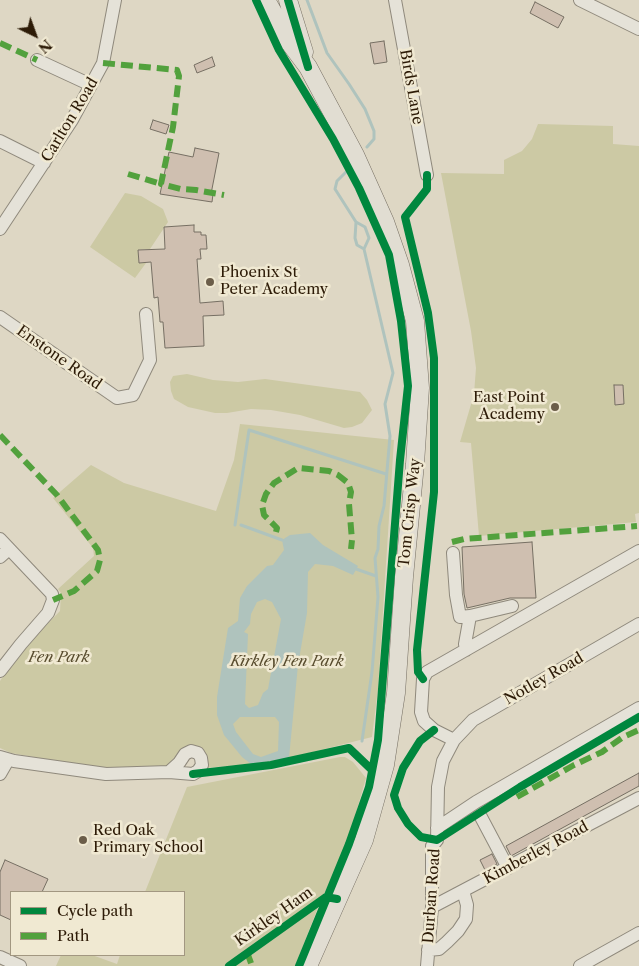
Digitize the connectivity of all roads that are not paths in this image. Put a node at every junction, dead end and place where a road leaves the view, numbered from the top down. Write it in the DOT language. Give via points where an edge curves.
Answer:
graph roads {
  1 [pos="115,0"];
  2 [pos="266,0"];
  3 [pos="288,0"];
  4 [pos="395,0"];
  5 [pos="580,0"];
  6 [pos="639,29"];
  7 [pos="37,60"];
  8 [pos="308,67"];
  9 [pos="92,85"];
  10 [pos="0,141"];
  11 [pos="44,163"];
  12 [pos="427,174"];
  13 [pos="0,229"];
  14 [pos="146,314"];
  15 [pos="0,318"];
  16 [pos="0,539"];
  17 [pos="639,551"];
  18 [pos="5,553"];
  19 [pos="452,553"];
  20 [pos="512,606"];
  21 [pos="470,616"];
  22 [pos="639,624"];
  23 [pos="466,650"];
  24 [pos="0,671"];
  25 [pos="639,708"];
  26 [pos="454,740"];
  27 [pos="4,758"];
  28 [pos="169,772"];
  29 [pos="0,774"];
  30 [pos="639,798"];
  31 [pos="481,817"];
  32 [pos="437,828"];
  33 [pos="508,868"];
  34 [pos="463,891"];
  35 [pos="432,907"];
  36 [pos="639,933"];
  37 [pos="428,950"];
  38 [pos="0,957"];
  39 [pos="20,966"];
  40 [pos="308,966"];
  41 [pos="427,966"];
  42 [pos="580,966"];
  1 -- 9 [label="street, Carlton Road" via="102,62"];
  2 -- 8 [label="highway, Tom Crisp Way" via="290,43"];
  3 -- 8 [label="highway, Tom Crisp Way"];
  4 -- 12 [label="street, Birds Lane"];
  5 -- 6 [label="street"];
  7 -- 9 [label="street"];
  8 -- 40 [label="highway, Tom Crisp Way" via="355,155 385,222 415,321 420,388 396,692 385,765 364,840"];
  9 -- 11 [label="street, Carlton Road"];
  10 -- 11 [label="street"];
  11 -- 13 [label="street, Carlton Road"];
  14 -- 15 [label="street, Enstone Road" via="150,360 133,395 117,398"];
  16 -- 18 [label="street"];
  17 -- 23 [label="street"];
  18 -- 24 [label="street" via="52,594 52,606"];
  19 -- 21 [label="street" via="460,617"];
  20 -- 21 [label="street"];
  21 -- 23 [label="street"];
  22 -- 26 [label="street, Notley Road" via="473,720"];
  23 -- 26 [label="street" via="427,672 423,678 421,712 424,721"];
  25 -- 32 [label="street"];
  26 -- 32 [label="street, Durban Road" via="444,761 438,787"];
  27 -- 28 [label="street" via="106,774"];
  27 -- 29 [label="street"];
  30 -- 33 [label="street, Kimberley Road"];
  31 -- 33 [label="street"];
  32 -- 35 [label="street, Durban Road" via="437,840 432,846"];
  33 -- 34 [label="street, Kimberley Road"];
  34 -- 35 [label="street, Kimberley Road"];
  34 -- 37 [label="street" via="466,919 447,942 438,949"];
  35 -- 37 [label="street, Durban Road"];
  36 -- 42 [label="street"];
  37 -- 41 [label="street, Durban Road"];
  38 -- 39 [label="street"];
}
